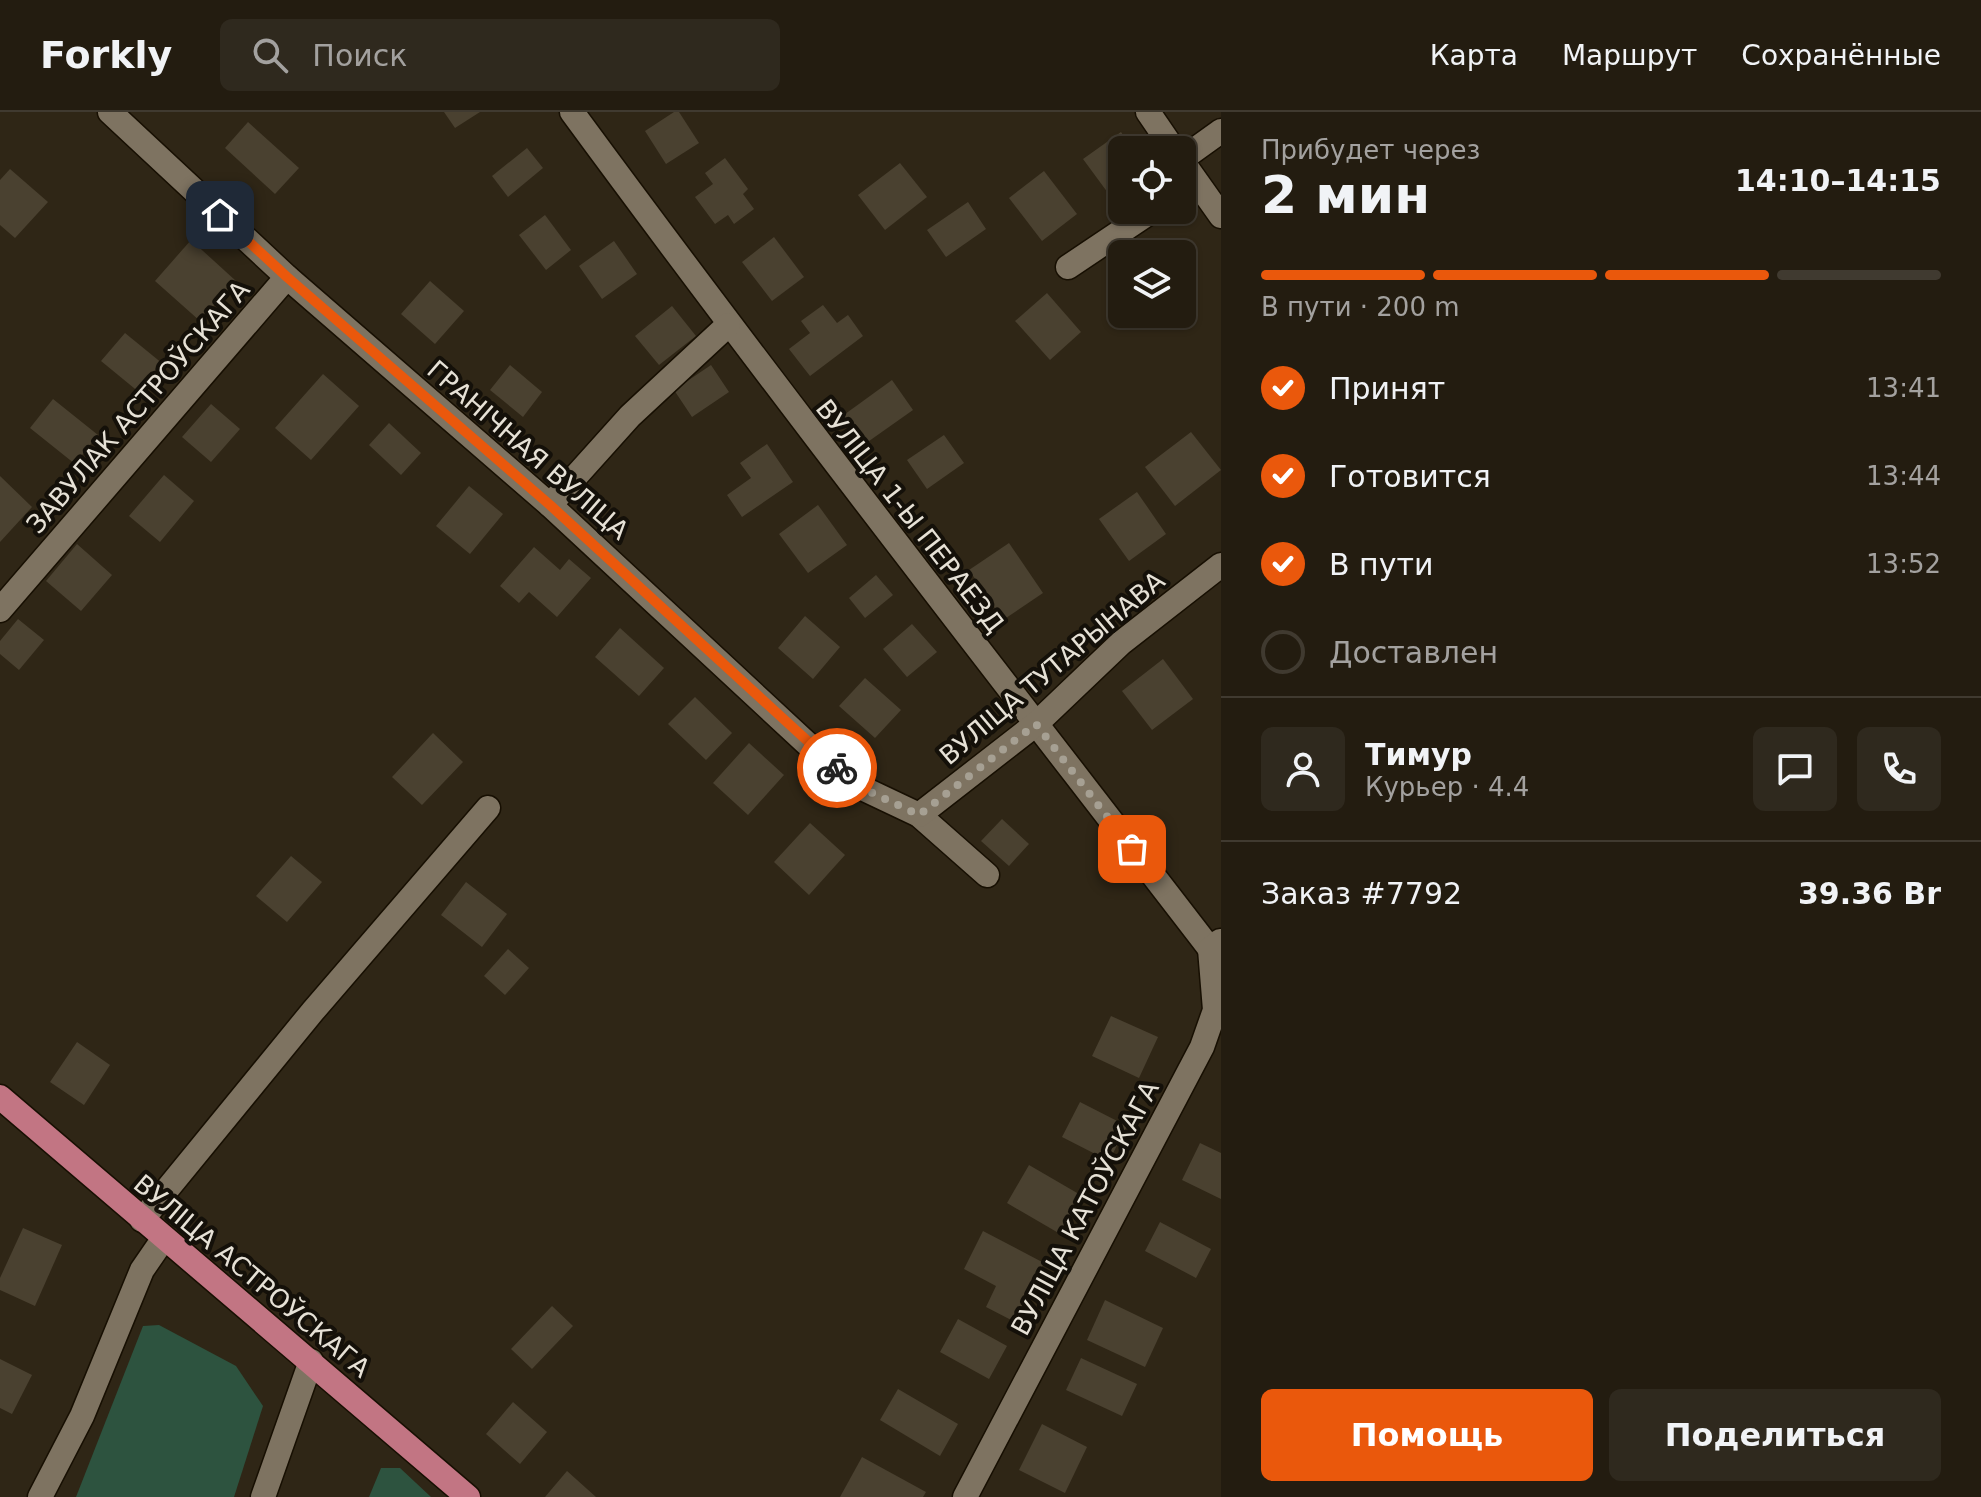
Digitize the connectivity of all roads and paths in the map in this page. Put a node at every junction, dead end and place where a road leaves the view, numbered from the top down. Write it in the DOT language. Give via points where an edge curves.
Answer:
graph roads {
  1 [pos="110,112"];
  2 [pos="572,112"];
  3 [pos="1148,112"];
  4 [pos="1221,131"];
  5 [pos="1164,136"];
  6 [pos="1196,160"];
  7 [pos="1196,186"];
  8 [pos="1221,216"];
  9 [pos="1132,224"];
  10 [pos="1068,267"];
  11 [pos="287,277"];
  12 [pos="728,325"];
  13 [pos="550,505"];
  14 [pos="1221,565"];
  15 [pos="0,610"];
  16 [pos="1036,724"];
  17 [pos="488,808"];
  18 [pos="919,815"];
  19 [pos="987,875"];
  20 [pos="1215,945"];
  21 [pos="0,1097"];
  22 [pos="142,1220"];
  23 [pos="164,1238"];
  24 [pos="311,1361"];
  25 [pos="40,1497"];
  26 [pos="263,1497"];
  27 [pos="468,1497"];
  28 [pos="965,1497"];
  1 -- 11 [label="street, ГРАНІЧНАЯ ВУЛІЦА"];
  2 -- 12 [label="street, ВУЛІЦА 1-Ы ПЕРАЕЗД"];
  3 -- 5 [label="street"];
  4 -- 6 [label="street"];
  7 -- 8 [label="street"];
  9 -- 10 [label="street"];
  11 -- 13 [label="street, ГРАНІЧНАЯ ВУЛІЦА"];
  11 -- 15 [label="street, ЗАВУЛАК АСТРОЎСКАГА"];
  12 -- 13 [label="street" via="630,416"];
  12 -- 16 [label="street, ВУЛІЦА 1-Ы ПЕРАЕЗД"];
  13 -- 18 [label="street, ГРАНІЧНАЯ ВУЛІЦА" via="815,751 862,788"];
  14 -- 16 [label="street, ВУЛІЦА ТУТАРЫНАВА" via="1121,643"];
  16 -- 18 [label="street, ВУЛІЦА ТУТАРЫНАВА"];
  16 -- 20 [label="street, ВУЛІЦА 1-Ы ПЕРАЕЗД"];
  17 -- 22 [label="street"];
  18 -- 19 [label="street, ГРАНІЧНАЯ ВУЛІЦА"];
  20 -- 28 [label="street, ВУЛІЦА КАТОЎСКАГА" via="1215,1010 1202,1047"];
  21 -- 22 [label="main road, ВУЛІЦА АСТРОЎСКАГА"];
  22 -- 23 [label="main road, ВУЛІЦА АСТРОЎСКАГА"];
  23 -- 24 [label="main road, ВУЛІЦА АСТРОЎСКАГА"];
  23 -- 25 [label="street" via="142,1270 82,1416"];
  24 -- 26 [label="street"];
  24 -- 27 [label="main road, ВУЛІЦА АСТРОЎСКАГА"];
}
